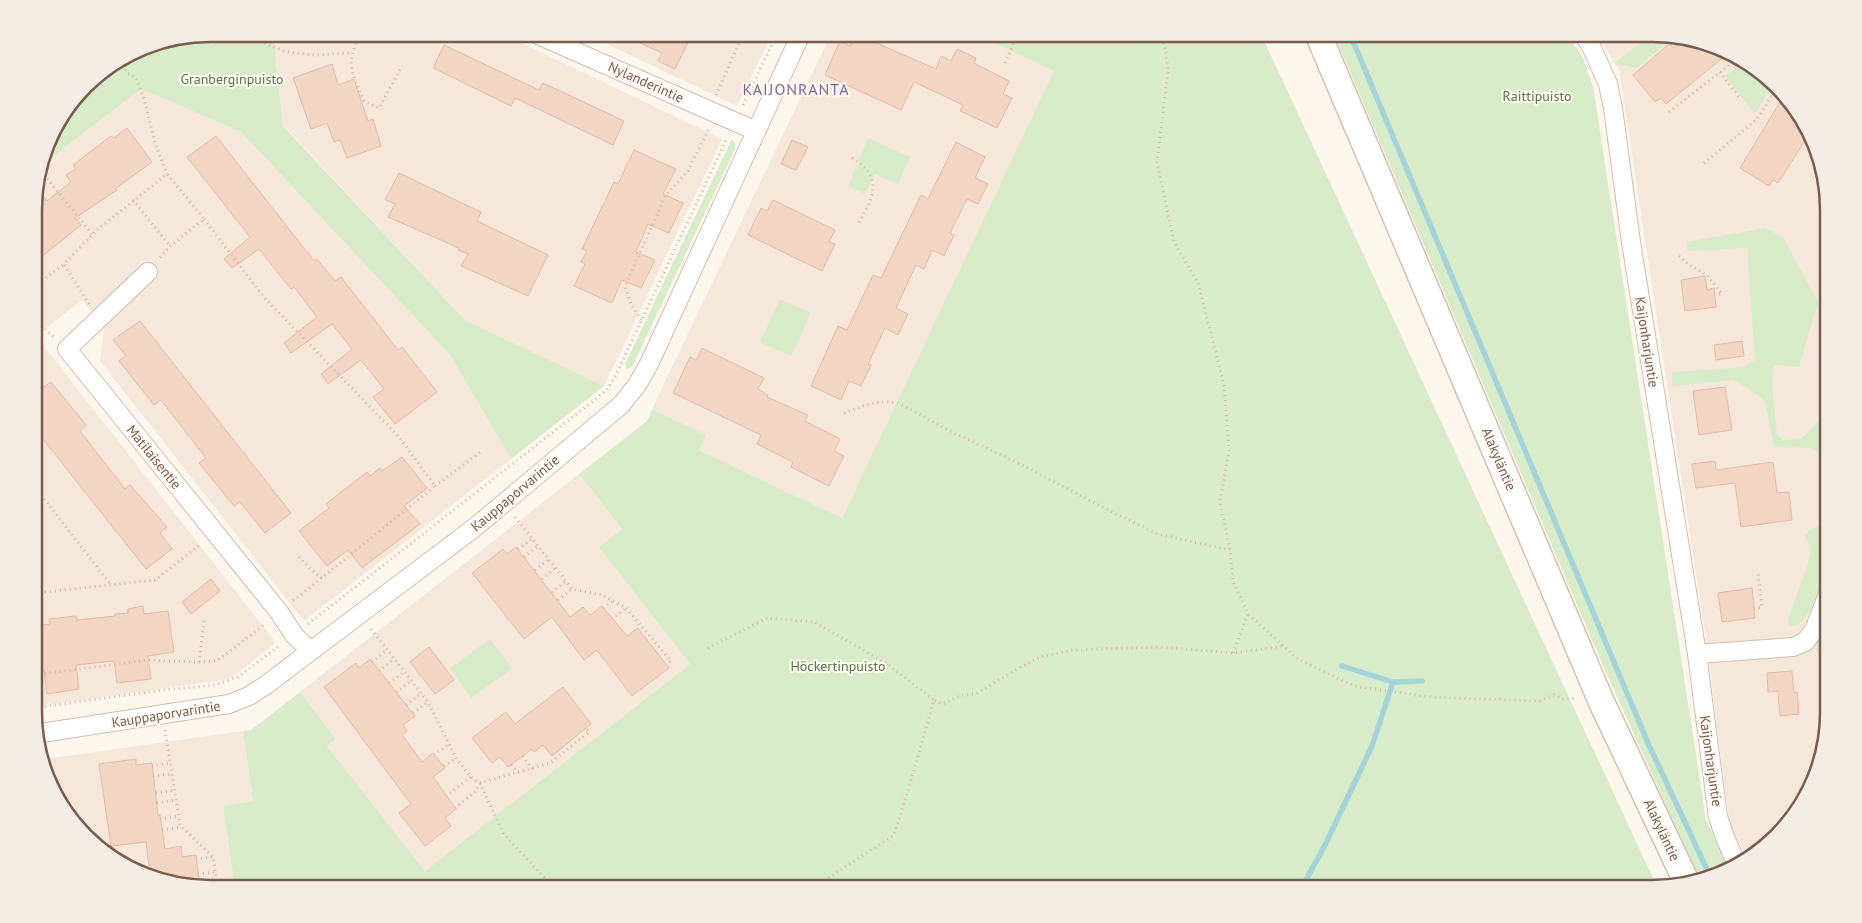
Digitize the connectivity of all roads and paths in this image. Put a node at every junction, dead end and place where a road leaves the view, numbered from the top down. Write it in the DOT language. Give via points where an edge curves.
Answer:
graph roads {
  1 [pos="1014,42"];
  2 [pos="1163,42"];
  3 [pos="1321,42"];
  4 [pos="1588,42"];
  5 [pos="264,43"];
  6 [pos="356,43"];
  7 [pos="556,43"];
  8 [pos="740,43"];
  9 [pos="773,43"];
  10 [pos="797,43"];
  11 [pos="351,53"];
  12 [pos="1005,63"];
  13 [pos="1731,63"];
  14 [pos="402,66"];
  15 [pos="124,67"];
  16 [pos="1720,72"];
  17 [pos="1773,95"];
  18 [pos="1739,97"];
  19 [pos="712,112"];
  20 [pos="1670,112"];
  21 [pos="735,122"];
  22 [pos="756,130"];
  23 [pos="852,158"];
  24 [pos="1704,163"];
  25 [pos="167,174"];
  26 [pos="46,177"];
  27 [pos="133,200"];
  28 [pos="204,220"];
  29 [pos="857,225"];
  30 [pos="92,234"];
  31 [pos="170,246"];
  32 [pos="1680,256"];
  33 [pos="64,264"];
  34 [pos="148,272"];
  35 [pos="43,280"];
  36 [pos="1715,295"];
  37 [pos="98,318"];
  38 [pos="641,320"];
  39 [pos="43,327"];
  40 [pos="67,349"];
  41 [pos="844,413"];
  42 [pos="482,451"];
  43 [pos="436,486"];
  44 [pos="42,497"];
  45 [pos="504,503"];
  46 [pos="215,533"];
  47 [pos="532,539"];
  48 [pos="538,546"];
  49 [pos="518,549"];
  50 [pos="1230,550"];
  51 [pos="299,557"];
  52 [pos="524,557"];
  53 [pos="549,559"];
  54 [pos="556,568"];
  55 [pos="535,570"];
  56 [pos="1758,573"];
  57 [pos="322,578"];
  58 [pos="542,579"];
  59 [pos="566,581"];
  60 [pos="111,585"];
  61 [pos="572,589"];
  62 [pos="552,592"];
  63 [pos="42,593"];
  64 [pos="558,600"];
  65 [pos="613,601"];
  66 [pos="603,608"];
  67 [pos="626,608"];
  68 [pos="1754,608"];
  69 [pos="279,612"];
  70 [pos="1248,614"];
  71 [pos="360,615"];
  72 [pos="1820,615"];
  73 [pos="612,619"];
  74 [pos="204,621"];
  75 [pos="294,635"];
  76 [pos="1284,646"];
  77 [pos="708,648"];
  78 [pos="387,650"];
  79 [pos="310,651"];
  80 [pos="1233,653"];
  81 [pos="1696,654"];
  82 [pos="394,659"];
  83 [pos="199,662"];
  84 [pos="372,662"];
  85 [pos="666,664"];
  86 [pos="379,671"];
  87 [pos="404,672"];
  88 [pos="42,675"];
  89 [pos="411,680"];
  90 [pos="389,683"];
  91 [pos="396,692"];
  92 [pos="421,693"];
  93 [pos="1575,698"];
  94 [pos="934,700"];
  95 [pos="428,702"];
  96 [pos="406,705"];
  97 [pos="42,707"];
  98 [pos="413,713"];
  99 [pos="163,715"];
  100 [pos="587,729"];
  101 [pos="44,733"];
  102 [pos="450,744"];
  103 [pos="434,755"];
  104 [pos="523,756"];
  105 [pos="456,758"];
  106 [pos="170,763"];
  107 [pos="511,765"];
  108 [pos="152,766"];
  109 [pos="444,766"];
  110 [pos="532,769"];
  111 [pos="518,773"];
  112 [pos="172,774"];
  113 [pos="153,776"];
  114 [pos="471,777"];
  115 [pos="480,783"];
  116 [pos="175,790"];
  117 [pos="156,792"];
  118 [pos="446,796"];
  119 [pos="176,800"];
  120 [pos="157,803"];
  121 [pos="455,808"];
  122 [pos="179,816"];
  123 [pos="160,819"];
  124 [pos="182,827"];
  125 [pos="162,830"];
  126 [pos="213,857"];
  127 [pos="1734,858"];
  128 [pos="196,859"];
  129 [pos="215,872"];
  130 [pos="198,874"];
  131 [pos="1684,877"];
  132 [pos="216,880"];
  133 [pos="546,880"];
  134 [pos="826,880"];
  1 -- 12 [label="path"];
  2 -- 50 [label="path" via="1168,71 1157,162 1174,242 1198,283 1224,386 1229,451 1220,501"];
  3 -- 131 [label="main road, Alakyläntie" via="1601,701"];
  4 -- 81 [label="street, Kaijonharjuntie" via="1608,84 1613,108"];
  5 -- 11 [label="path" via="287,52 314,55"];
  6 -- 11 [label="path"];
  7 -- 19 [label="street, Nylanderintie"];
  8 -- 19 [label="path"];
  9 -- 21 [label="path"];
  10 -- 22 [label="street, Kauppaporvarintie"];
  11 -- 14 [label="path" via="350,67 364,101 379,108"];
  13 -- 16 [label="path"];
  15 -- 25 [label="path" via="134,77 143,95"];
  16 -- 18 [label="path"];
  16 -- 20 [label="path"];
  17 -- 24 [label="path" via="1757,119"];
  19 -- 21 [label="street, Nylanderintie"];
  19 -- 38 [label="path" via="688,171 666,195 624,286"];
  21 -- 22 [label="street, Nylanderintie"];
  21 -- 38 [label="path"];
  22 -- 45 [label="street, Kauppaporvarintie" via="637,385 621,405"];
  23 -- 29 [label="path" via="868,172 874,194"];
  25 -- 27 [label="path"];
  25 -- 28 [label="path"];
  26 -- 30 [label="path"];
  27 -- 30 [label="path"];
  27 -- 31 [label="path"];
  28 -- 31 [label="path"];
  28 -- 43 [label="path" via="263,296 399,437"];
  30 -- 33 [label="path"];
  31 -- 34 [label="path"];
  32 -- 36 [label="path" via="1707,275 1722,294"];
  33 -- 35 [label="path"];
  33 -- 37 [label="path"];
  34 -- 37 [label="street"];
  37 -- 40 [label="street"];
  38 -- 75 [label="path" via="606,390"];
  39 -- 40 [label="path"];
  40 -- 46 [label="street, Matilaisentie"];
  41 -- 50 [label="path" via="869,403 898,403 1158,534"];
  42 -- 43 [label="path"];
  43 -- 57 [label="path"];
  44 -- 60 [label="path"];
  45 -- 47 [label="path"];
  45 -- 71 [label="street, Kauppaporvarintie"];
  46 -- 60 [label="path" via="155,580"];
  46 -- 69 [label="street, Matilaisentie"];
  47 -- 48 [label="path"];
  47 -- 49 [label="path"];
  48 -- 52 [label="path"];
  48 -- 53 [label="path"];
  50 -- 70 [label="path" via="1233,581"];
  51 -- 57 [label="path"];
  53 -- 54 [label="path"];
  53 -- 55 [label="path"];
  54 -- 58 [label="path"];
  54 -- 59 [label="path"];
  56 -- 68 [label="path" via="1762,608"];
  57 -- 69 [label="path"];
  59 -- 61 [label="path"];
  59 -- 62 [label="path"];
  60 -- 63 [label="path"];
  61 -- 64 [label="path"];
  61 -- 65 [label="path" via="602,595"];
  65 -- 66 [label="path"];
  65 -- 67 [label="path"];
  67 -- 73 [label="path"];
  67 -- 85 [label="path" via="671,661"];
  69 -- 75 [label="street, Matilaisentie"];
  69 -- 83 [label="path" via="226,655 216,661"];
  70 -- 76 [label="path"];
  70 -- 80 [label="path"];
  71 -- 78 [label="path"];
  71 -- 79 [label="street, Kauppaporvarintie"];
  72 -- 81 [label="street" via="1814,630 1804,642 1793,647"];
  74 -- 83 [label="path"];
  75 -- 79 [label="street, Matilaisentie"];
  75 -- 97 [label="path" via="238,677 215,685"];
  76 -- 80 [label="path"];
  76 -- 93 [label="path" via="1298,659 1354,686 1430,697 1539,701 1554,695 1568,700"];
  77 -- 94 [label="path" via="767,618 814,622 886,662"];
  78 -- 82 [label="path"];
  78 -- 84 [label="path"];
  79 -- 99 [label="street, Kauppaporvarintie" via="249,696 229,704"];
  80 -- 94 [label="path" via="1160,647 1072,650 1040,657 976,694 962,695 943,704"];
  81 -- 127 [label="street, Kaijonharjuntie" via="1718,817"];
  82 -- 86 [label="path"];
  82 -- 87 [label="path"];
  83 -- 88 [label="path" via="147,660"];
  87 -- 89 [label="path"];
  87 -- 90 [label="path"];
  89 -- 91 [label="path"];
  89 -- 92 [label="path"];
  92 -- 95 [label="path"];
  92 -- 96 [label="path"];
  94 -- 134 [label="path" via="894,835"];
  95 -- 98 [label="path"];
  95 -- 102 [label="path"];
  99 -- 101 [label="street, Kauppaporvarintie"];
  99 -- 106 [label="path"];
  100 -- 110 [label="path" via="589,732 550,763"];
  102 -- 103 [label="path"];
  102 -- 105 [label="path"];
  104 -- 110 [label="path"];
  105 -- 109 [label="path"];
  105 -- 114 [label="path"];
  106 -- 108 [label="path"];
  106 -- 112 [label="path"];
  107 -- 111 [label="path"];
  110 -- 111 [label="path"];
  111 -- 115 [label="path"];
  112 -- 113 [label="path"];
  112 -- 116 [label="path"];
  114 -- 115 [label="path"];
  114 -- 118 [label="path"];
  115 -- 121 [label="path" via="476,791"];
  115 -- 133 [label="path" via="503,833"];
  116 -- 117 [label="path"];
  116 -- 119 [label="path"];
  119 -- 120 [label="path"];
  119 -- 122 [label="path"];
  122 -- 123 [label="path"];
  122 -- 124 [label="path"];
  124 -- 125 [label="path"];
  124 -- 126 [label="path"];
  126 -- 128 [label="path"];
  126 -- 129 [label="path"];
  129 -- 130 [label="path"];
  129 -- 132 [label="path"];
}
